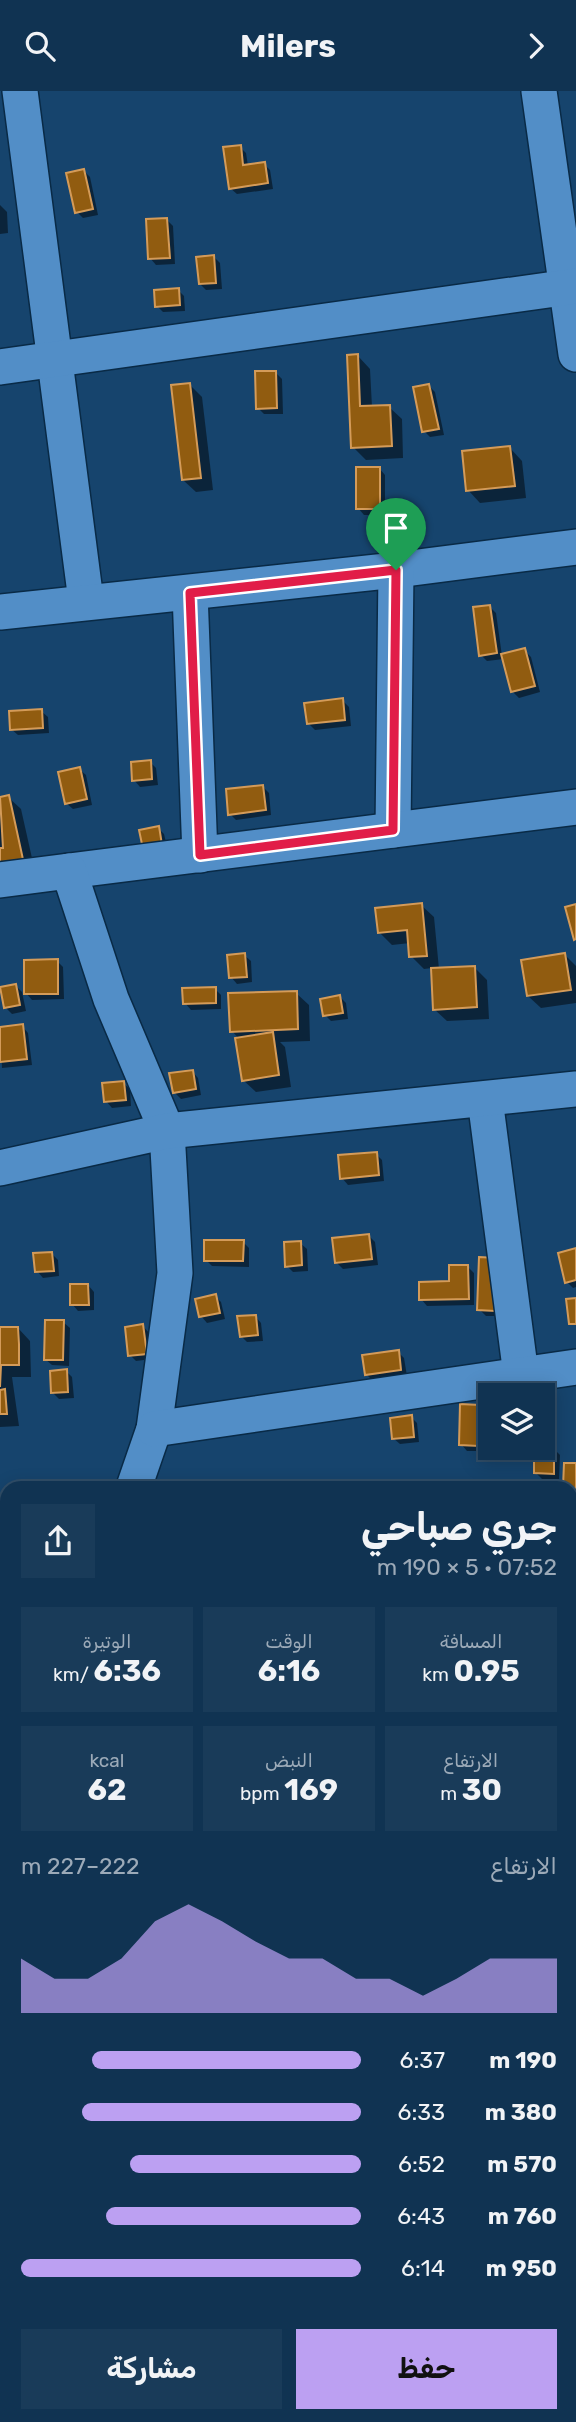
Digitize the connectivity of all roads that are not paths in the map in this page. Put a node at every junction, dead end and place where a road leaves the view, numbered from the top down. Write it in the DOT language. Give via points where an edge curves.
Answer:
graph roads {
  1 [pos="20,91"];
  2 [pos="27,91"];
  3 [pos="539,91"];
  4 [pos="0,95"];
  5 [pos="571,287"];
  6 [pos="576,354"];
  7 [pos="56,361"];
  8 [pos="0,367"];
  9 [pos="576,547"];
  10 [pos="396,570"];
  11 [pos="190,593"];
  12 [pos="86,601"];
  13 [pos="0,612"];
  14 [pos="576,807"];
  15 [pos="393,830"];
  16 [pos="200,855"];
  17 [pos="69,871"];
  18 [pos="0,880"];
  19 [pos="576,1089"];
  20 [pos="485,1099"];
  21 [pos="167,1131"];
  22 [pos="0,1168"];
  23 [pos="576,1367"];
  24 [pos="521,1375"];
  25 [pos="154,1429"];
  26 [pos="136,1481"];
  1 -- 2 [label="street"];
  1 -- 4 [label="street"];
  1 -- 7 [label="street"];
  3 -- 5 [label="street"];
  5 -- 6 [label="street"];
  5 -- 7 [label="street"];
  7 -- 8 [label="street"];
  7 -- 12 [label="street"];
  9 -- 10 [label="street"];
  10 -- 11 [label="street"];
  10 -- 15 [label="street"];
  11 -- 12 [label="street"];
  11 -- 16 [label="street"];
  12 -- 13 [label="street"];
  14 -- 15 [label="street"];
  15 -- 16 [label="street"];
  16 -- 17 [label="street"];
  17 -- 18 [label="street"];
  17 -- 21 [label="street" via="111,999"];
  19 -- 20 [label="street"];
  20 -- 21 [label="street"];
  20 -- 24 [label="street"];
  21 -- 22 [label="street"];
  21 -- 25 [label="street" via="175,1273"];
  23 -- 24 [label="street"];
  24 -- 25 [label="street"];
  25 -- 26 [label="street"];
}
